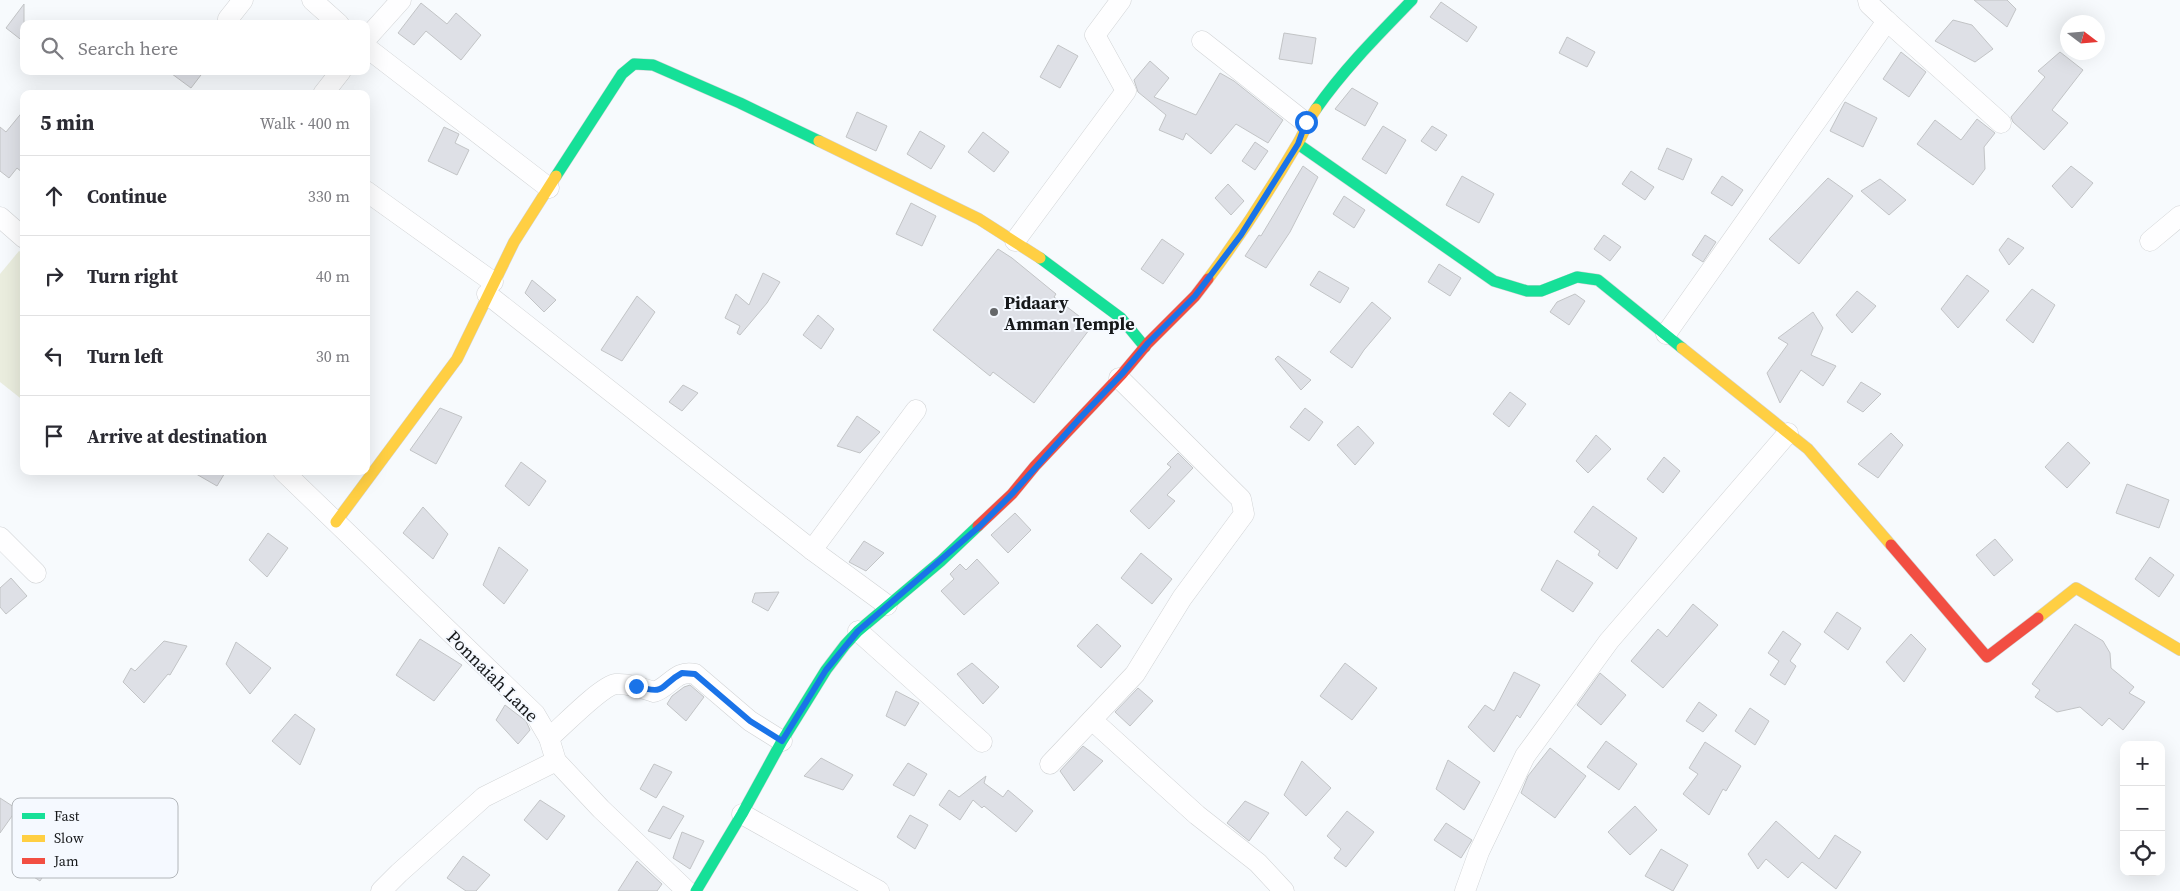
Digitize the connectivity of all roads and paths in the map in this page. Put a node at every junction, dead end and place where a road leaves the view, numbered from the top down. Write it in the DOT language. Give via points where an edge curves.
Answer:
graph roads {
  1 [pos="243,0"];
  2 [pos="312,0"];
  3 [pos="401,0"];
  4 [pos="1122,0"];
  5 [pos="1412,0"];
  6 [pos="1868,0"];
  7 [pos="228,19"];
  8 [pos="335,20"];
  9 [pos="1887,21"];
  10 [pos="370,35"];
  11 [pos="1202,41"];
  12 [pos="370,50"];
  13 [pos="338,75"];
  14 [pos="326,90"];
  15 [pos="1306,122"];
  16 [pos="2001,123"];
  17 [pos="1298,144"];
  18 [pos="549,188"];
  19 [pos="370,194"];
  20 [pos="2180,216"];
  21 [pos="1015,241"];
  22 [pos="2150,241"];
  23 [pos="490,288"];
  24 [pos="1666,334"];
  25 [pos="1145,347"];
  26 [pos="1119,378"];
  27 [pos="916,410"];
  28 [pos="1788,433"];
  29 [pos="287,475"];
  30 [pos="336,522"];
  31 [pos="0,537"];
  32 [pos="812,550"];
  33 [pos="36,573"];
  34 [pos="888,605"];
  35 [pos="858,631"];
  36 [pos="2180,650"];
  37 [pos="1092,720"];
  38 [pos="549,738"];
  39 [pos="782,741"];
  40 [pos="982,742"];
  41 [pos="556,761"];
  42 [pos="1050,764"];
  43 [pos="742,814"];
  44 [pos="382,891"];
  45 [pos="688,891"];
  46 [pos="696,891"];
  47 [pos="879,891"];
  48 [pos="1284,891"];
  49 [pos="1465,891"];
  1 -- 7 [label="street"];
  2 -- 8 [label="street"];
  3 -- 10 [label="street"];
  4 -- 21 [label="street" via="1096,35 1126,91"];
  5 -- 15 [label="street" via="1364,48"];
  6 -- 9 [label="street"];
  9 -- 16 [label="street"];
  9 -- 24 [label="street"];
  11 -- 15 [label="street"];
  12 -- 18 [label="street"];
  13 -- 14 [label="street"];
  15 -- 17 [label="street"];
  17 -- 24 [label="street" via="1494,281 1527,291 1541,291 1576,276 1598,280"];
  17 -- 25 [label="street" via="1241,235 1195,296"];
  18 -- 21 [label="street" via="622,74 634,64 653,65 740,103 980,219"];
  18 -- 23 [label="street" via="514,242"];
  19 -- 23 [label="street"];
  20 -- 22 [label="street"];
  21 -- 25 [label="street" via="1121,318"];
  23 -- 30 [label="street" via="456,359"];
  23 -- 32 [label="street"];
  24 -- 28 [label="street"];
  25 -- 26 [label="street"];
  26 -- 34 [label="street" via="986,520"];
  26 -- 37 [label="street" via="1241,499 1244,514 1182,598 1135,674"];
  27 -- 32 [label="street"];
  28 -- 36 [label="street" via="1808,449 1987,657 2076,588"];
  28 -- 49 [label="street" via="1609,641 1525,756 1479,852"];
  29 -- 30 [label="street, Ponnaiah Lane"];
  30 -- 38 [label="street, Ponnaiah Lane" via="535,714"];
  31 -- 33 [label="street"];
  32 -- 34 [label="street"];
  34 -- 35 [label="street"];
  35 -- 39 [label="street" via="826,670"];
  35 -- 40 [label="street"];
  37 -- 42 [label="street"];
  37 -- 48 [label="street" via="1197,815 1258,863"];
  38 -- 39 [label="street" via="595,697 615,684 654,692 682,673 691,673 750,721"];
  38 -- 41 [label="street, Ponnaiah Lane"];
  39 -- 43 [label="street"];
  41 -- 44 [label="street" via="484,797"];
  41 -- 45 [label="street, Ponnaiah Lane" via="601,809"];
  43 -- 46 [label="street"];
  43 -- 47 [label="street"];
}
